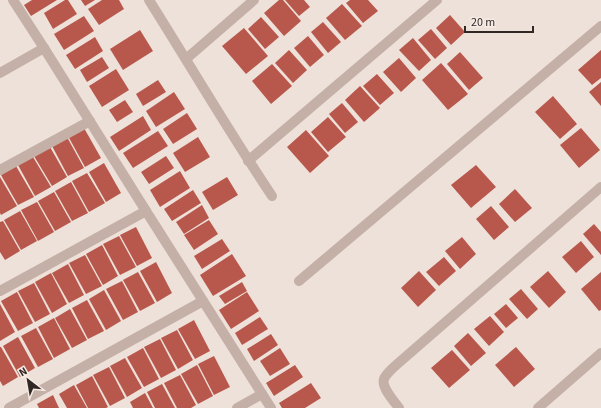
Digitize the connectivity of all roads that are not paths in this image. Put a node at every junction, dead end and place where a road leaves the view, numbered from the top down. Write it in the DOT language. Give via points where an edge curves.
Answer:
graph roads {
  1 [pos="13,0"];
  2 [pos="149,0"];
  3 [pos="254,0"];
  4 [pos="437,0"];
  5 [pos="601,26"];
  6 [pos="44,48"];
  7 [pos="186,59"];
  8 [pos="0,73"];
  9 [pos="90,121"];
  10 [pos="248,161"];
  11 [pos="0,170"];
  12 [pos="601,187"];
  13 [pos="272,196"];
  14 [pos="146,211"];
  15 [pos="299,281"];
  16 [pos="0,291"];
  17 [pos="204,301"];
  18 [pos="601,352"];
  19 [pos="262,394"];
  20 [pos="541,407"];
  21 [pos="9,408"];
  22 [pos="237,408"];
  23 [pos="271,408"];
  24 [pos="399,408"];
  1 -- 6 [label="street"];
  2 -- 7 [label="street"];
  3 -- 7 [label="street"];
  4 -- 10 [label="street"];
  5 -- 15 [label="street"];
  6 -- 8 [label="street"];
  6 -- 9 [label="street"];
  7 -- 10 [label="street"];
  9 -- 11 [label="street"];
  9 -- 14 [label="street"];
  10 -- 13 [label="street"];
  12 -- 24 [label="street" via="386,375 384,387"];
  14 -- 16 [label="street"];
  14 -- 17 [label="street"];
  17 -- 19 [label="street"];
  17 -- 21 [label="street"];
  18 -- 20 [label="street"];
  19 -- 22 [label="street"];
  19 -- 23 [label="street"];
}
